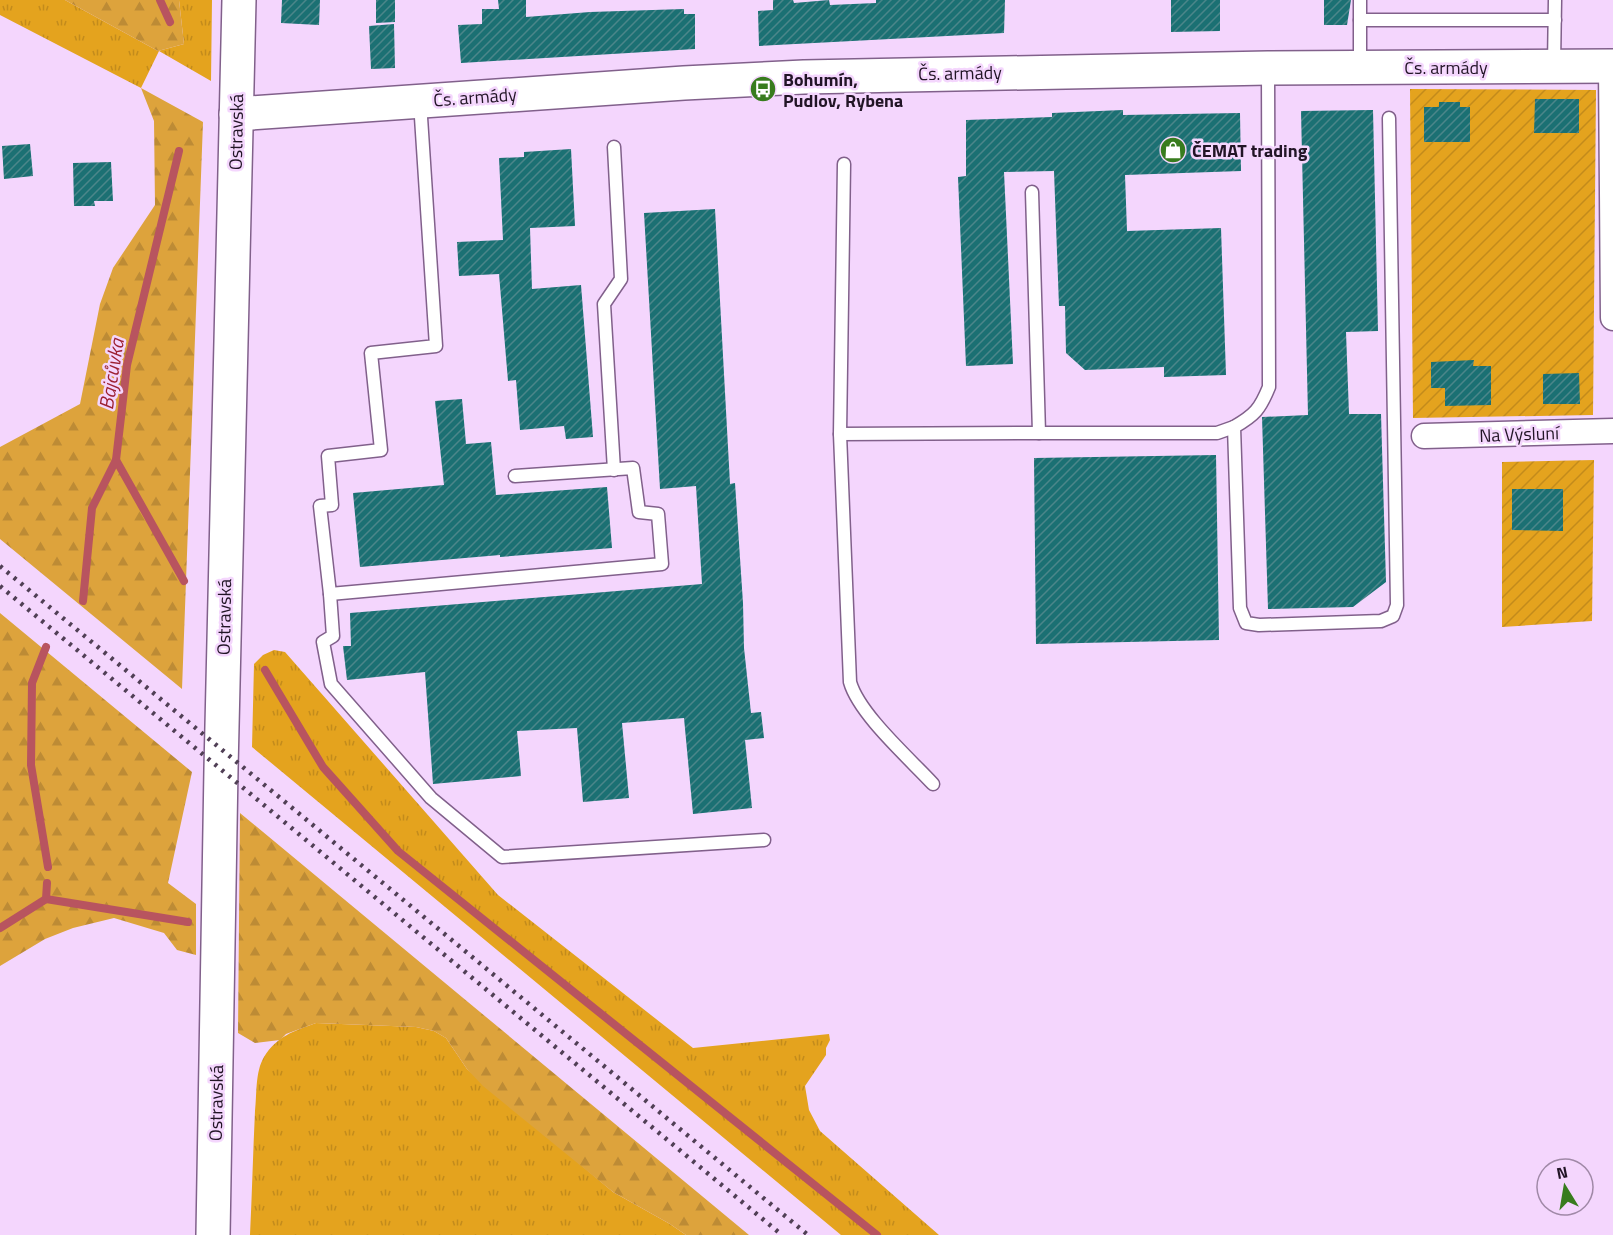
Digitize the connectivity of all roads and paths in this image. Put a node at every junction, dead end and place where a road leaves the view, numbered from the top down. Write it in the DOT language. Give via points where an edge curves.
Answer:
graph roads {
  1 [pos="239,0"];
  2 [pos="1360,0"];
  3 [pos="1554,0"];
  4 [pos="1360,20"];
  5 [pos="1555,20"];
  6 [pos="1554,66"];
  7 [pos="1612,66"];
  8 [pos="1360,67"];
  9 [pos="1268,68"];
  10 [pos="420,101"];
  11 [pos="236,114"];
  12 [pos="1389,118"];
  13 [pos="614,147"];
  14 [pos="844,164"];
  15 [pos="1032,192"];
  16 [pos="1613,318"];
  17 [pos="1234,427"];
  18 [pos="1613,431"];
  19 [pos="1039,433"];
  20 [pos="840,434"];
  21 [pos="1424,436"];
  22 [pos="614,470"];
  23 [pos="514,477"];
  24 [pos="330,594"];
  25 [pos="933,784"];
  26 [pos="764,840"];
  27 [pos="213,1235"];
  1 -- 11 [label="main road, Ostravská"];
  2 -- 4 [label="lane"];
  3 -- 5 [label="lane"];
  4 -- 5 [label="lane"];
  4 -- 8 [label="lane"];
  5 -- 6 [label="lane"];
  6 -- 7 [label="main road, Čs. armády"];
  6 -- 8 [label="main road, Čs. armády"];
  7 -- 16 [label="street"];
  8 -- 9 [label="main road, Čs. armády"];
  9 -- 10 [label="main road, Čs. armády" via="804,76"];
  9 -- 17 [label="lane" via="1269,387 1253,416"];
  10 -- 11 [label="main road, Čs. armády"];
  10 -- 24 [label="lane" via="436,346 371,353 381,450 328,456 332,505 320,506"];
  11 -- 27 [label="main road, Ostravská"];
  12 -- 17 [label="lane" via="1397,605 1393,616 1381,621 1246,623 1240,608"];
  13 -- 22 [label="lane" via="621,279 604,304"];
  14 -- 20 [label="lane"];
  15 -- 19 [label="lane"];
  17 -- 19 [label="lane" via="1216,433"];
  18 -- 21 [label="street, Na Výsluní"];
  19 -- 20 [label="lane"];
  20 -- 25 [label="lane" via="850,682 864,710"];
  22 -- 23 [label="lane"];
  22 -- 24 [label="lane" via="633,468 639,512 658,514 662,564"];
  24 -- 26 [label="lane" via="333,636 323,642 331,684 431,798 502,857"];
}
